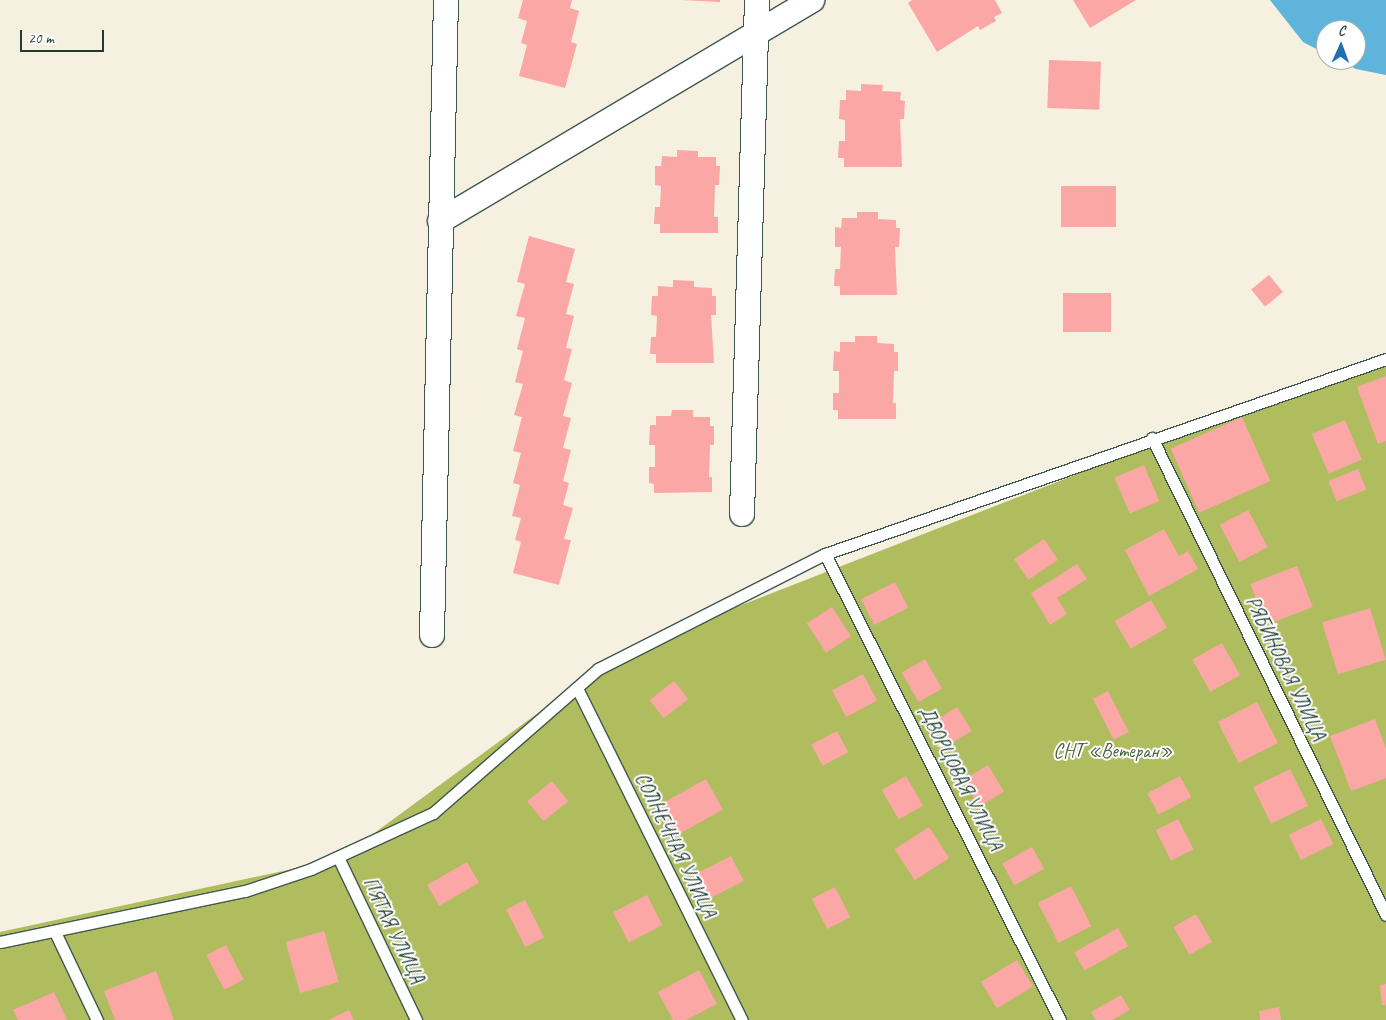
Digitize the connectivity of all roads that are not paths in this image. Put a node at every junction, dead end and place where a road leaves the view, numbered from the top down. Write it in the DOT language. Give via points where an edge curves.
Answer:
graph roads {
  1 [pos="446,0"];
  2 [pos="756,0"];
  3 [pos="812,0"];
  4 [pos="756,33"];
  5 [pos="440,221"];
  6 [pos="1386,359"];
  7 [pos="1152,438"];
  8 [pos="742,514"];
  9 [pos="825,554"];
  10 [pos="432,635"];
  11 [pos="577,688"];
  12 [pos="338,857"];
  13 [pos="1386,915"];
  14 [pos="55,932"];
  15 [pos="0,942"];
  16 [pos="97,1020"];
  17 [pos="416,1020"];
  18 [pos="742,1020"];
  19 [pos="1060,1020"];
  1 -- 5 [label="street"];
  2 -- 4 [label="street"];
  3 -- 4 [label="street"];
  4 -- 5 [label="street"];
  4 -- 8 [label="street"];
  5 -- 10 [label="street"];
  6 -- 7 [label="lane"];
  7 -- 9 [label="lane"];
  7 -- 13 [label="lane, РЯБИНОВАЯ УЛИЦА"];
  9 -- 11 [label="lane" via="598,669"];
  9 -- 19 [label="lane, ДВОРЦОВАЯ УЛИЦА"];
  11 -- 12 [label="lane" via="433,813"];
  11 -- 18 [label="lane, СОЛНЕЧНАЯ УЛИЦА"];
  12 -- 14 [label="lane" via="245,891"];
  12 -- 17 [label="lane, ПЯТАЯ УЛИЦА"];
  14 -- 15 [label="lane"];
  14 -- 16 [label="lane"];
}
